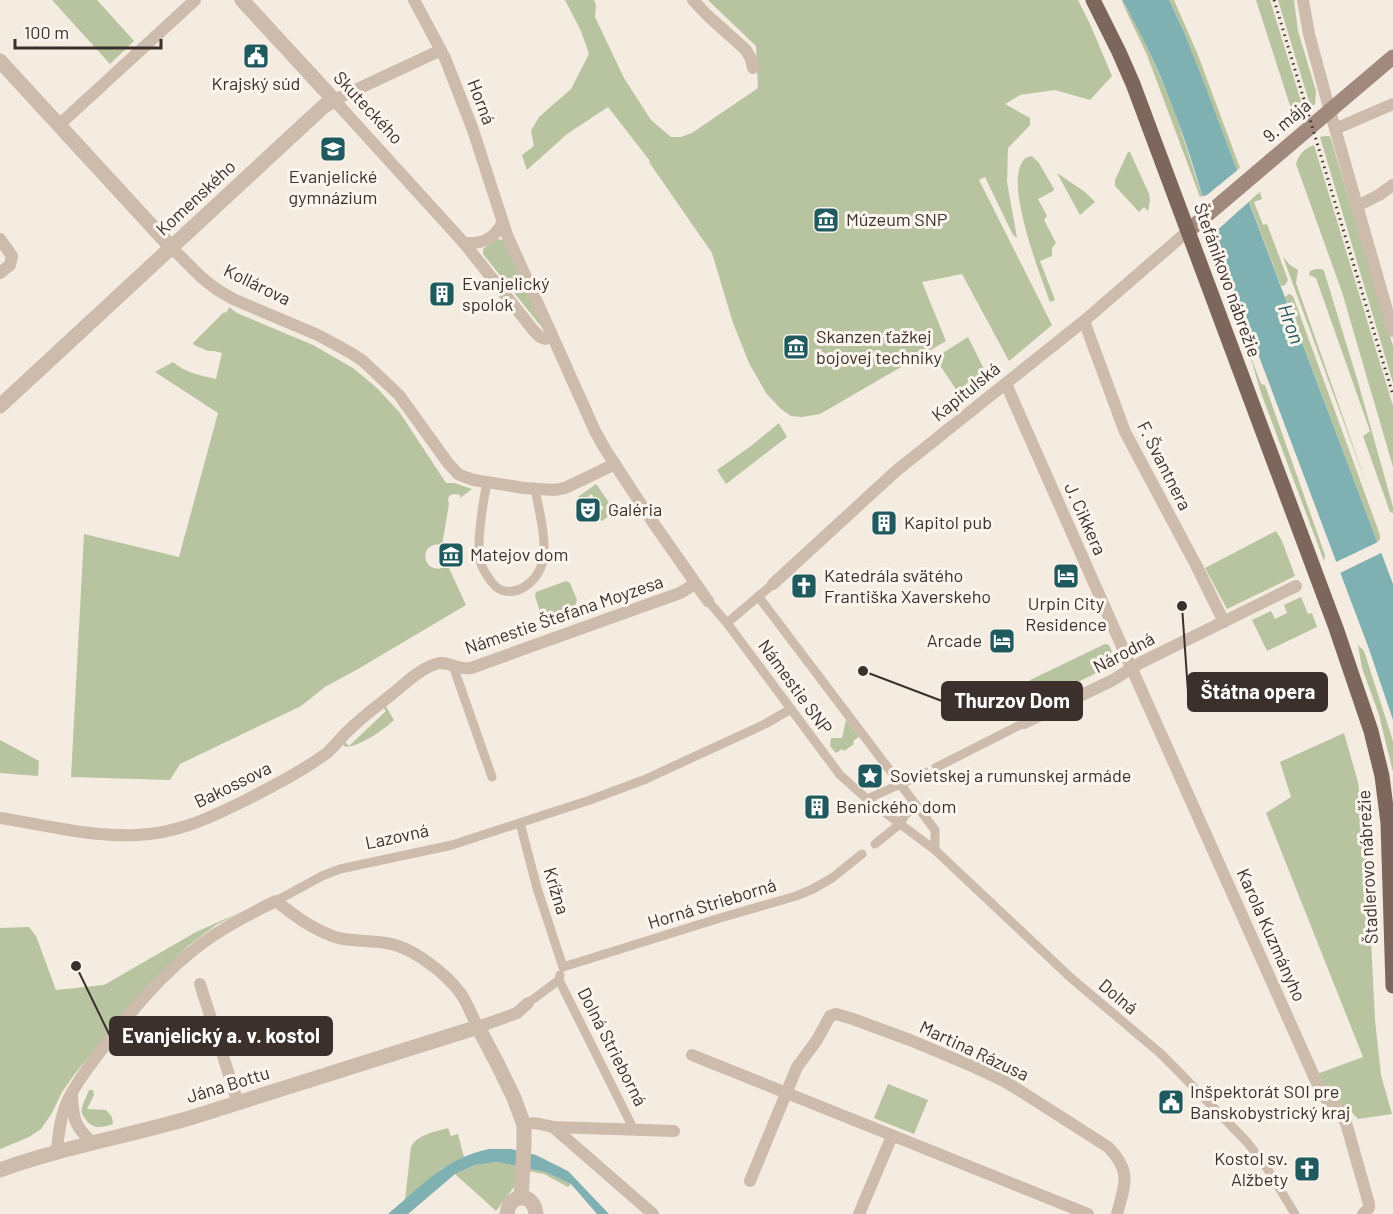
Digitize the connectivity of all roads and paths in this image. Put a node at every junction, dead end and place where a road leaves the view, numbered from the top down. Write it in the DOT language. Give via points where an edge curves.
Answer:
graph roads {
  1 [pos="195,0"];
  2 [pos="242,0"];
  3 [pos="414,0"];
  4 [pos="693,0"];
  5 [pos="1093,0"];
  6 [pos="1304,0"];
  7 [pos="441,50"];
  8 [pos="1393,57"];
  9 [pos="0,61"];
  10 [pos="753,68"];
  11 [pos="334,100"];
  12 [pos="1393,104"];
  13 [pos="1329,110"];
  14 [pos="59,125"];
  15 [pos="1335,129"];
  16 [pos="1393,185"];
  17 [pos="1357,206"];
  18 [pos="503,222"];
  19 [pos="1188,231"];
  20 [pos="0,239"];
  21 [pos="464,243"];
  22 [pos="171,247"];
  23 [pos="0,273"];
  24 [pos="1084,321"];
  25 [pos="1393,331"];
  26 [pos="551,332"];
  27 [pos="1006,384"];
  28 [pos="0,406"];
  29 [pos="615,464"];
  30 [pos="487,482"];
  31 [pos="535,489"];
  32 [pos="1317,577"];
  33 [pos="696,584"];
  34 [pos="771,585"];
  35 [pos="1296,586"];
  36 [pos="758,596"];
  37 [pos="708,601"];
  38 [pos="1224,622"];
  39 [pos="727,623"];
  40 [pos="448,664"];
  41 [pos="1132,668"];
  42 [pos="791,709"];
  43 [pos="1024,723"];
  44 [pos="937,767"];
  45 [pos="921,775"];
  46 [pos="492,777"];
  47 [pos="900,784"];
  48 [pos="867,799"];
  49 [pos="917,806"];
  50 [pos="0,818"];
  51 [pos="520,823"];
  52 [pos="900,824"];
  53 [pos="875,844"];
  54 [pos="935,850"];
  55 [pos="862,854"];
  56 [pos="276,901"];
  57 [pos="563,968"];
  58 [pos="559,980"];
  59 [pos="200,984"];
  60 [pos="1393,986"];
  61 [pos="528,1003"];
  62 [pos="478,1028"];
  63 [pos="692,1055"];
  64 [pos="72,1092"];
  65 [pos="787,1092"];
  66 [pos="238,1103"];
  67 [pos="524,1125"];
  68 [pos="553,1127"];
  69 [pos="634,1130"];
  70 [pos="674,1131"];
  71 [pos="892,1136"];
  72 [pos="92,1142"];
  73 [pos="57,1152"];
  74 [pos="0,1170"];
  75 [pos="750,1181"];
  76 [pos="521,1198"];
  77 [pos="507,1214"];
  78 [pos="536,1214"];
  79 [pos="652,1214"];
  80 [pos="859,1214"];
  81 [pos="1088,1214"];
  82 [pos="1117,1214"];
  83 [pos="1295,1214"];
  84 [pos="1363,1214"];
  1 -- 14 [label="street"];
  2 -- 11 [label="street, Skuteckého"];
  3 -- 7 [label="street, Horná"];
  4 -- 10 [label="street" via="747,50"];
  5 -- 19 [label="main road, Štefánikovo nábrežie" via="1133,84"];
  6 -- 13 [label="street"];
  7 -- 11 [label="street, Komenského"];
  7 -- 18 [label="street, Horná"];
  8 -- 13 [label="main road, 9. mája"];
  9 -- 14 [label="street, Kollárova"];
  11 -- 21 [label="street, Skuteckého"];
  11 -- 22 [label="street, Komenského"];
  12 -- 15 [label="street"];
  13 -- 15 [label="street"];
  13 -- 19 [label="main road, 9. mája"];
  14 -- 22 [label="street, Kollárova"];
  15 -- 17 [label="street"];
  16 -- 17 [label="street"];
  17 -- 25 [label="street"];
  18 -- 21 [label="street" via="487,239"];
  18 -- 26 [label="street, Horná"];
  19 -- 24 [label="street, Kapitulská"];
  19 -- 32 [label="main road, Štefánikovo nábrežie"];
  20 -- 23 [label="street" via="12,256"];
  21 -- 26 [label="street" via="534,332 545,339"];
  22 -- 28 [label="street, Komenského"];
  22 -- 30 [label="street, Kollárova" via="216,289 318,335 363,361 399,395 458,474"];
  24 -- 27 [label="street, Kapitulská"];
  24 -- 38 [label="street, F. Švantnera" via="1125,432"];
  26 -- 29 [label="street, Horná" via="595,431"];
  27 -- 34 [label="street, Kapitulská" via="896,471"];
  27 -- 41 [label="street, J. Cikkera"];
  29 -- 31 [label="street" via="565,488"];
  29 -- 33 [label="street, Námestie Štefana Moyzesa"];
  30 -- 31 [label="street"];
  30 -- 31 [label="street" via="479,528 479,559 500,590 516,591 531,583 541,567 544,548"];
  32 -- 60 [label="main road, Štadlerovo nábrežie" via="1364,708 1382,776 1388,823"];
  33 -- 37 [label="street, Námestie Štefana Moyzesa"];
  33 -- 40 [label="street, Námestie Štefana Moyzesa" via="471,668"];
  34 -- 36 [label="street"];
  35 -- 38 [label="street, Národná"];
  36 -- 39 [label="street"];
  36 -- 47 [label="street, Námestie SNP"];
  37 -- 39 [label="street, Námestie Štefana Moyzesa"];
  38 -- 41 [label="street, Národná"];
  39 -- 42 [label="street, Námestie SNP"];
  40 -- 46 [label="street"];
  40 -- 50 [label="street, Bakossova" via="436,664 413,677 329,751 287,779 185,827 119,835"];
  41 -- 43 [label="street, Národná"];
  41 -- 84 [label="street, Karola Kuzmányho" via="1321,1092 1335,1105 1346,1124 1369,1204"];
  42 -- 48 [label="street, Námestie SNP" via="840,775"];
  42 -- 51 [label="street, Lazovná" via="646,779"];
  43 -- 44 [label="street, Národná"];
  45 -- 47 [label="street"];
  47 -- 48 [label="street"];
  47 -- 49 [label="street, Námestie SNP"];
  48 -- 52 [label="street, Námestie SNP"];
  49 -- 52 [label="street"];
  49 -- 54 [label="street, Námestie SNP" via="935,830"];
  51 -- 56 [label="street, Lazovná" via="452,845 340,869"];
  51 -- 57 [label="street, Krížna"];
  52 -- 53 [label="street"];
  52 -- 54 [label="street, Dolná"];
  54 -- 83 [label="street, Dolná" via="1196,1089 1247,1142"];
  55 -- 57 [label="street, Horná Strieborná" via="813,890"];
  56 -- 62 [label="street" via="305,923 336,938 388,943 416,955 462,995"];
  56 -- 64 [label="street, Lazovná" via="219,932 189,954 150,991"];
  57 -- 58 [label="street"];
  58 -- 61 [label="street"];
  58 -- 69 [label="street, Dolná Strieborná"];
  59 -- 66 [label="street"];
  61 -- 62 [label="street" via="518,1013"];
  62 -- 66 [label="street, Jána Bottu"];
  62 -- 67 [label="street"];
  63 -- 65 [label="street"];
  64 -- 72 [label="street" via="75,1118 81,1132"];
  64 -- 73 [label="street, Lazovná" via="61,1121"];
  65 -- 71 [label="street"];
  65 -- 75 [label="street, Martina Rázusa"];
  65 -- 82 [label="street, Martina Rázusa" via="797,1067 830,1016 836,1014 865,1023 1002,1080 1108,1148 1124,1169 1125,1184"];
  66 -- 72 [label="street, Jána Bottu" via="149,1130"];
  67 -- 68 [label="street" via="534,1122"];
  67 -- 76 [label="street"];
  68 -- 69 [label="street"];
  68 -- 79 [label="street"];
  69 -- 70 [label="street"];
  71 -- 80 [label="street"];
  71 -- 81 [label="street"];
  72 -- 73 [label="street"];
  73 -- 74 [label="street"];
  76 -- 77 [label="street" via="511,1203"];
  76 -- 78 [label="street" via="535,1206"];
}
